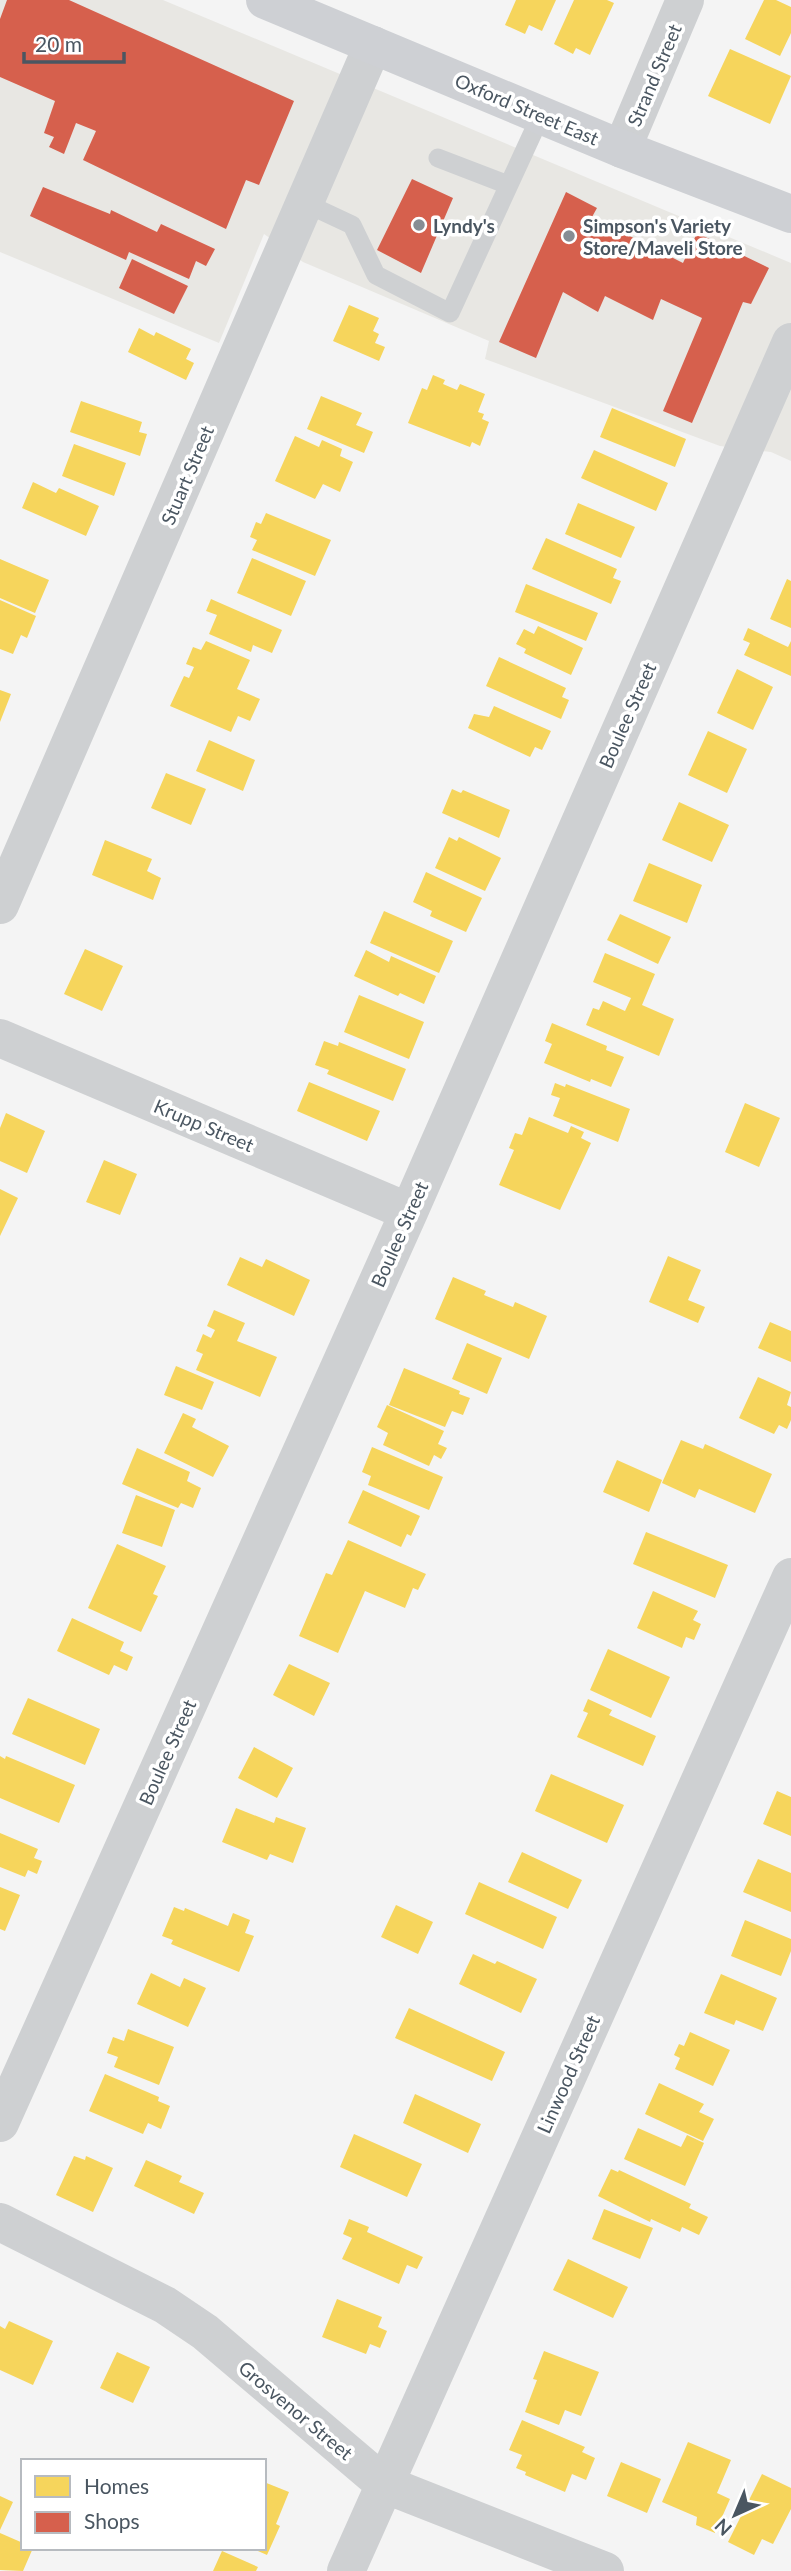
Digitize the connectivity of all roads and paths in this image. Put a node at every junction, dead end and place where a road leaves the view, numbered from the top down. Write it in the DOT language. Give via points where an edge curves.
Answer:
graph roads {
  1 [pos="265,0"];
  2 [pos="685,0"];
  3 [pos="373,45"];
  4 [pos="541,115"];
  5 [pos="622,149"];
  6 [pos="438,158"];
  7 [pos="508,185"];
  8 [pos="305,203"];
  9 [pos="791,214"];
  10 [pos="791,342"];
  11 [pos="0,905"];
  12 [pos="0,1038"];
  13 [pos="409,1212"];
  14 [pos="791,1577"];
  15 [pos="0,2123"];
  16 [pos="0,2222"];
  17 [pos="384,2484"];
  18 [pos="346,2571"];
  19 [pos="606,2571"];
  1 -- 3 [label="main road, Oxford Street East"];
  2 -- 5 [label="street, Strand Street"];
  3 -- 4 [label="main road, Oxford Street East"];
  3 -- 8 [label="street, Stuart Street"];
  4 -- 5 [label="main road, Oxford Street East"];
  4 -- 7 [label="lane"];
  5 -- 9 [label="main road, Oxford Street East"];
  6 -- 7 [label="lane"];
  7 -- 8 [label="lane" via="450,313 376,275 352,225"];
  8 -- 11 [label="street, Stuart Street"];
  10 -- 13 [label="street, Boulee Street"];
  12 -- 13 [label="street, Krupp Street"];
  13 -- 15 [label="street, Boulee Street"];
  14 -- 17 [label="street, Linwood Street"];
  16 -- 17 [label="street, Grosvenor Street" via="165,2305 205,2332"];
  17 -- 18 [label="street, Linwood Street"];
  17 -- 19 [label="street, Grosvenor Street"];
}
